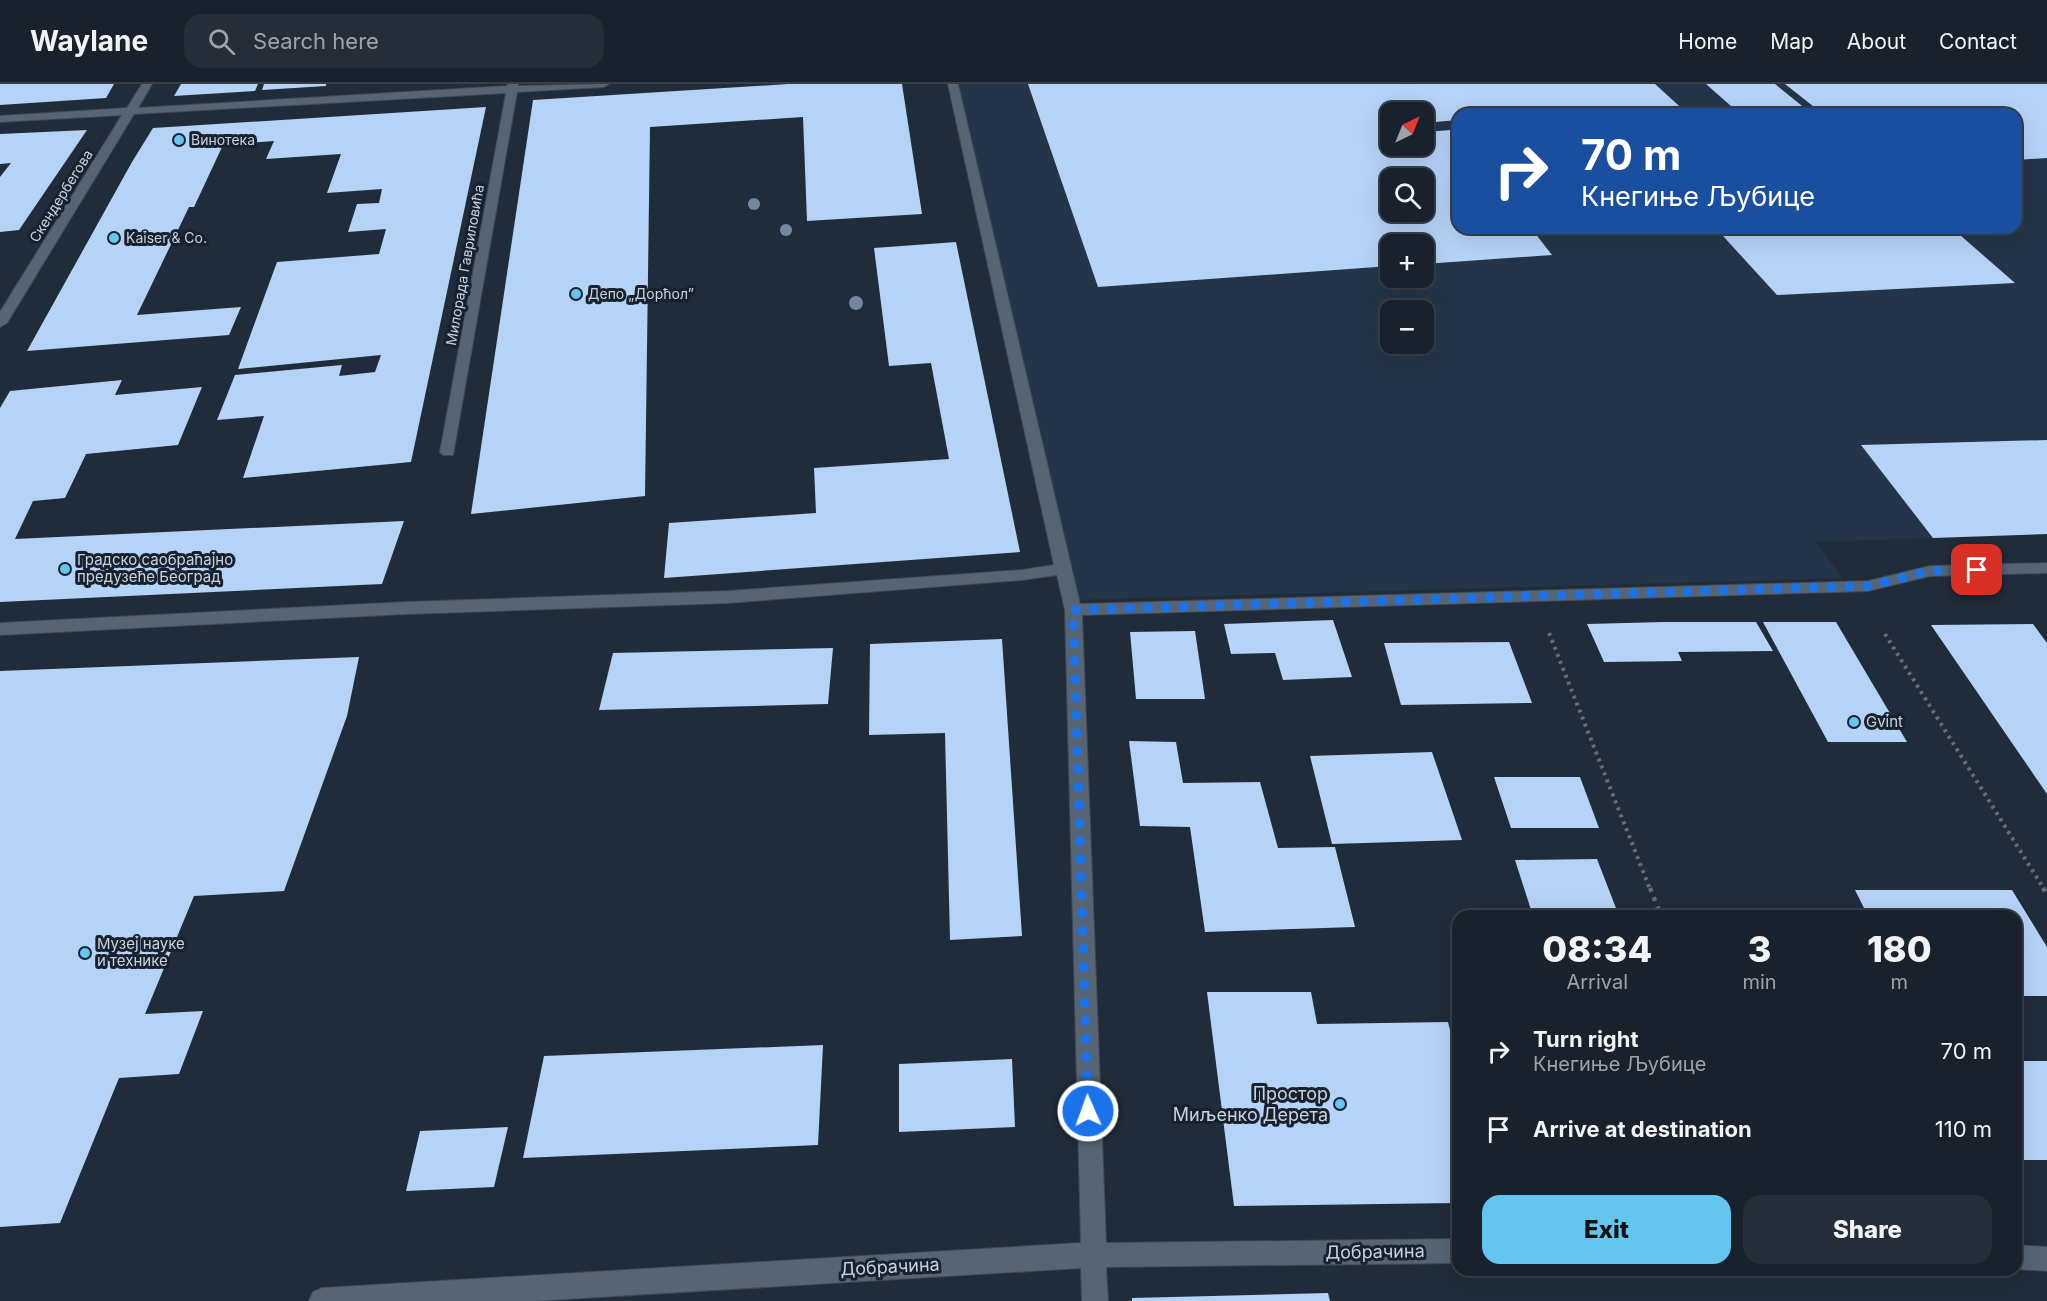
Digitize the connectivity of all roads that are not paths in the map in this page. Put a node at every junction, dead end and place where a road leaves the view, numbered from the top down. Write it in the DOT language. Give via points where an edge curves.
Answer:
graph roads {
  1 [pos="147,84"];
  2 [pos="604,84"];
  3 [pos="952,84"];
  4 [pos="512,87"];
  5 [pos="130,111"];
  6 [pos="0,119"];
  7 [pos="0,323"];
  8 [pos="448,452"];
  9 [pos="2047,568"];
  10 [pos="1062,569"];
  11 [pos="1073,610"];
  12 [pos="0,629"];
  13 [pos="1452,1251"];
  14 [pos="1093,1255"];
  15 [pos="2022,1257"];
  16 [pos="2047,1259"];
  17 [pos="322,1301"];
  18 [pos="1095,1301"];
  1 -- 5 [label="street, Скендербегова"];
  2 -- 4 [label="street"];
  3 -- 10 [label="street"];
  4 -- 5 [label="street"];
  4 -- 8 [label="street, Милорада Гавриловића"];
  5 -- 6 [label="street"];
  5 -- 7 [label="street, Скендербегова"];
  9 -- 11 [label="street" via="1930,571 1868,586"];
  10 -- 11 [label="street"];
  10 -- 12 [label="street" via="728,597 406,608"];
  11 -- 14 [label="street"];
  13 -- 14 [label="street, Добрачина"];
  14 -- 17 [label="street, Добрачина"];
  14 -- 18 [label="street"];
  15 -- 16 [label="street"];
}
